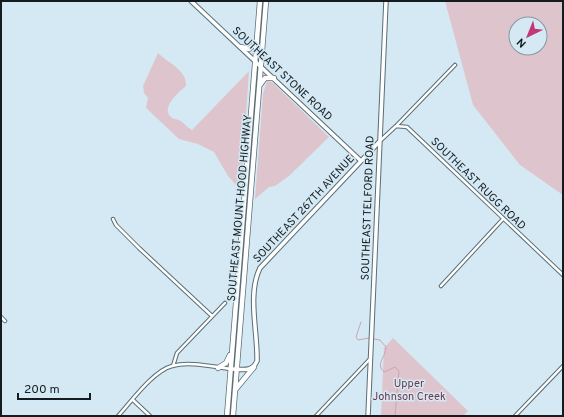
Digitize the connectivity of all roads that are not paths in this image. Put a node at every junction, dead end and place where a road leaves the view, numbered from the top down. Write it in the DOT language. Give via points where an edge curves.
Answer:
graph roads {
  1 [pos="191,1"];
  2 [pos="260,1"];
  3 [pos="266,1"];
  4 [pos="386,1"];
  5 [pos="259,10"];
  6 [pos="256,42"];
  7 [pos="241,48"];
  8 [pos="258,63"];
  9 [pos="455,64"];
  10 [pos="274,78"];
  11 [pos="259,86"];
  12 [pos="257,111"];
  13 [pos="397,126"];
  14 [pos="380,141"];
  15 [pos="361,161"];
  16 [pos="113,218"];
  17 [pos="503,219"];
  18 [pos="563,276"];
  19 [pos="441,286"];
  20 [pos="224,303"];
  21 [pos="212,316"];
  22 [pos="1,317"];
  23 [pos="234,319"];
  24 [pos="5,321"];
  25 [pos="232,343"];
  26 [pos="370,359"];
  27 [pos="173,366"];
  28 [pos="254,366"];
  29 [pos="563,366"];
  30 [pos="218,368"];
  31 [pos="231,369"];
  32 [pos="237,369"];
  33 [pos="235,390"];
  34 [pos="133,400"];
  35 [pos="118,416"];
  36 [pos="150,416"];
  37 [pos="227,416"];
  38 [pos="232,416"];
  39 [pos="316,416"];
  40 [pos="368,416"];
  41 [pos="515,416"];
  1 -- 7 [label="street, SOUTHEAST STONE ROAD"];
  2 -- 5 [label="highway, SOUTHEAST MOUNT HOOD HIGHWAY"];
  3 -- 8 [label="highway, SOUTHEAST MOUNT HOOD HIGHWAY"];
  4 -- 14 [label="street, SOUTHEAST TELFORD ROAD"];
  5 -- 6 [label="highway, SOUTHEAST MOUNT HOOD HIGHWAY"];
  5 -- 8 [label="highway" via="261,26"];
  6 -- 7 [label="highway" via="251,49"];
  6 -- 8 [label="highway, SOUTHEAST MOUNT HOOD HIGHWAY"];
  7 -- 8 [label="street, SOUTHEAST STONE ROAD"];
  8 -- 10 [label="street, SOUTHEAST STONE ROAD"];
  8 -- 11 [label="highway, SOUTHEAST MOUNT HOOD HIGHWAY"];
  8 -- 12 [label="highway" via="255,95"];
  8 -- 23 [label="highway, SOUTHEAST MOUNT HOOD HIGHWAY"];
  9 -- 13 [label="street"];
  10 -- 11 [label="highway" via="265,78"];
  10 -- 15 [label="street, SOUTHEAST STONE ROAD"];
  11 -- 12 [label="highway, SOUTHEAST MOUNT HOOD HIGHWAY"];
  12 -- 32 [label="highway, SOUTHEAST MOUNT HOOD HIGHWAY"];
  13 -- 14 [label="street"];
  13 -- 17 [label="street, SOUTHEAST RUGG ROAD" via="402,125 409,129"];
  14 -- 15 [label="street, SOUTHEAST 267TH AVENUE"];
  14 -- 26 [label="street, SOUTHEAST TELFORD ROAD"];
  15 -- 28 [label="street, SOUTHEAST 267TH AVENUE" via="260,268 254,289 257,357"];
  16 -- 21 [label="street" via="116,225 139,248"];
  17 -- 18 [label="street, SOUTHEAST RUGG ROAD"];
  17 -- 19 [label="street"];
  20 -- 21 [label="street"];
  21 -- 27 [label="street" via="177,353"];
  22 -- 24 [label="street"];
  23 -- 25 [label="highway, SOUTHEAST MOUNT HOOD HIGHWAY"];
  23 -- 32 [label="highway" via="237,334 234,364"];
  25 -- 30 [label="highway" via="227,361"];
  25 -- 31 [label="highway, SOUTHEAST MOUNT HOOD HIGHWAY"];
  26 -- 39 [label="street"];
  26 -- 40 [label="street, SOUTHEAST TELFORD ROAD"];
  27 -- 30 [label="street"];
  27 -- 34 [label="street" via="155,376"];
  28 -- 32 [label="street" via="247,370"];
  28 -- 33 [label="highway"];
  29 -- 41 [label="street"];
  30 -- 31 [label="street"];
  31 -- 32 [label="street"];
  31 -- 37 [label="highway, SOUTHEAST MOUNT HOOD HIGHWAY"];
  31 -- 38 [label="highway"];
  32 -- 33 [label="highway, SOUTHEAST MOUNT HOOD HIGHWAY"];
  33 -- 38 [label="highway, SOUTHEAST MOUNT HOOD HIGHWAY"];
  34 -- 35 [label="street"];
  34 -- 36 [label="street"];
}
